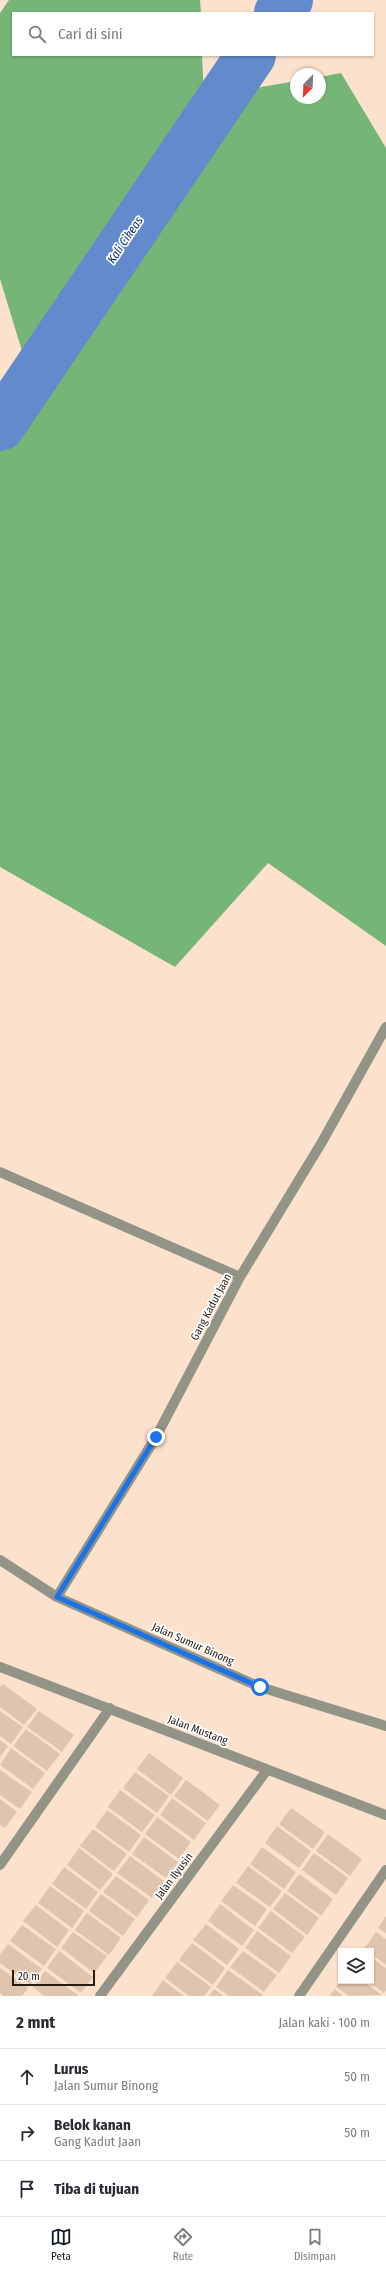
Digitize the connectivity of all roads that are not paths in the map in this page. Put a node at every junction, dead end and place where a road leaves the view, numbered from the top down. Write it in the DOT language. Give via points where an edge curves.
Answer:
graph roads {
  1 [pos="386,1027"];
  2 [pos="0,1172"];
  3 [pos="240,1277"];
  4 [pos="0,1560"];
  5 [pos="57,1597"];
  6 [pos="0,1667"];
  7 [pos="110,1708"];
  8 [pos="386,1726"];
  9 [pos="267,1770"];
  10 [pos="386,1815"];
  11 [pos="0,1865"];
  12 [pos="386,1870"];
  13 [pos="100,1996"];
  14 [pos="299,1996"];
  1 -- 3 [label="street, Gang Kadut Jaan" via="322,1142"];
  2 -- 3 [label="street"];
  3 -- 5 [label="street, Gang Kadut Jaan" via="156,1437"];
  4 -- 5 [label="street, Jalan Sumur Binong"];
  5 -- 8 [label="street, Jalan Sumur Binong" via="260,1687"];
  6 -- 7 [label="street, Jalan Mustang"];
  7 -- 9 [label="street, Jalan Mustang"];
  7 -- 11 [label="street"];
  9 -- 10 [label="street, Jalan Mustang"];
  9 -- 13 [label="street, Jalan Ilyusin"];
  12 -- 14 [label="street"];
}
